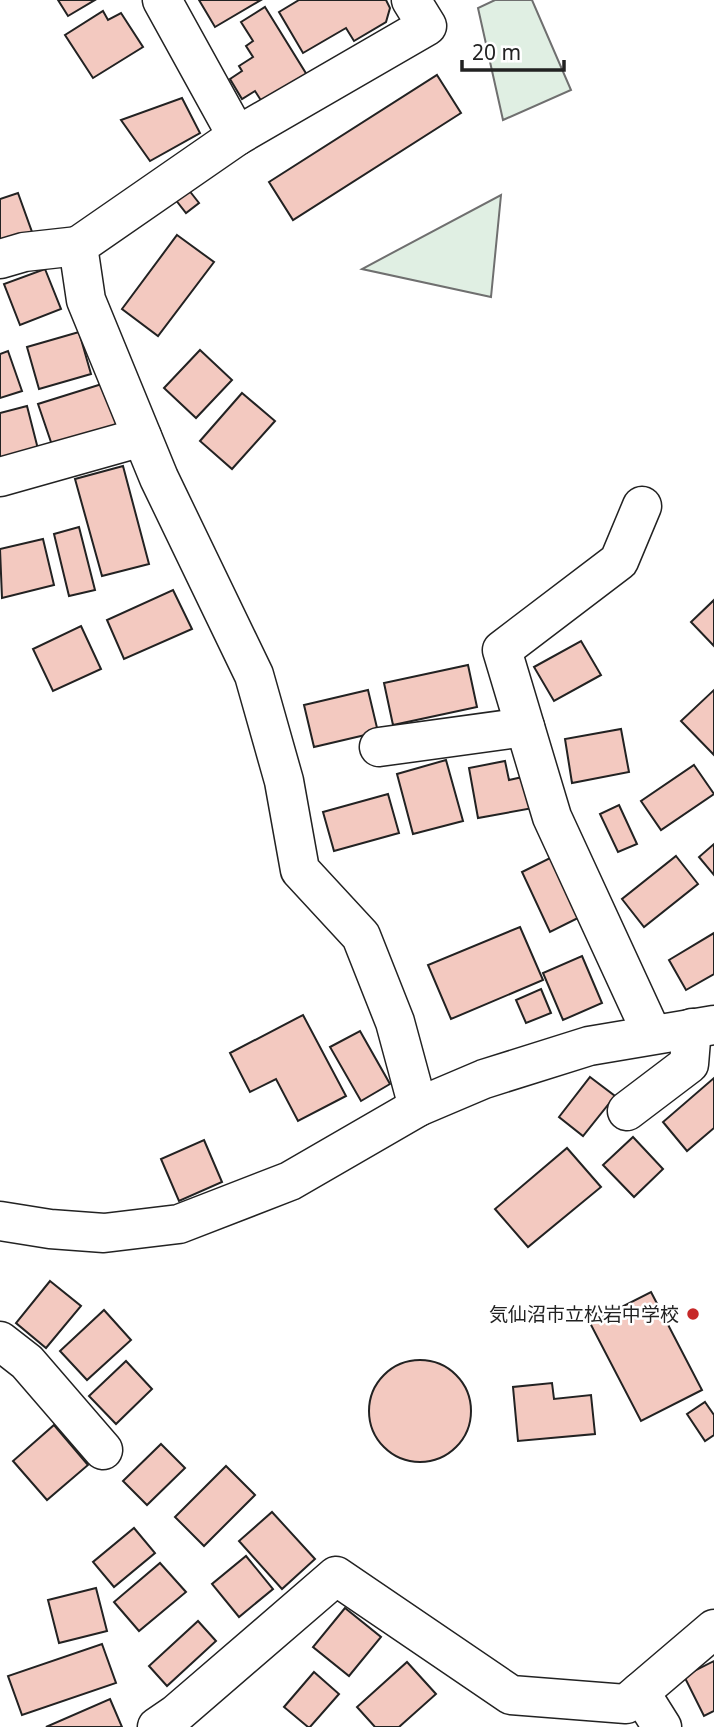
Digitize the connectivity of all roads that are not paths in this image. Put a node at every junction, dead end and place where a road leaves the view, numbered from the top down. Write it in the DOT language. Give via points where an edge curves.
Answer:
graph roads {
  1 [pos="162,0"];
  2 [pos="411,0"];
  3 [pos="237,136"];
  4 [pos="78,246"];
  5 [pos="0,259"];
  6 [pos="142,437"];
  7 [pos="0,477"];
  8 [pos="642,506"];
  9 [pos="524,727"];
  10 [pos="379,747"];
  11 [pos="703,1027"];
  12 [pos="652,1034"];
  13 [pos="418,1107"];
  14 [pos="627,1111"];
  15 [pos="0,1221"];
  16 [pos="0,1341"];
  17 [pos="103,1450"];
  18 [pos="714,1629"];
  19 [pos="640,1692"];
  20 [pos="157,1727"];
  21 [pos="662,1727"];
  1 -- 3 [label="street"];
  2 -- 3 [label="street" via="427,26"];
  3 -- 4 [label="street"];
  4 -- 5 [label="street"];
  4 -- 6 [label="street" via="86,300"];
  6 -- 7 [label="street"];
  6 -- 13 [label="street" via="254,675 284,781 300,870 361,936 395,1022"];
  8 -- 9 [label="street" via="619,561 502,650"];
  9 -- 10 [label="street"];
  9 -- 12 [label="street" via="552,817"];
  11 -- 12 [label="street"];
  11 -- 14 [label="street" via="689,1065"];
  12 -- 13 [label="street" via="589,1046 484,1079"];
  13 -- 15 [label="street" via="290,1181 178,1224 104,1233"];
  16 -- 17 [label="street" via="27,1362"];
  18 -- 19 [label="street"];
  19 -- 20 [label="street" via="626,1704 511,1695 336,1576"];
  19 -- 21 [label="street"];
}
